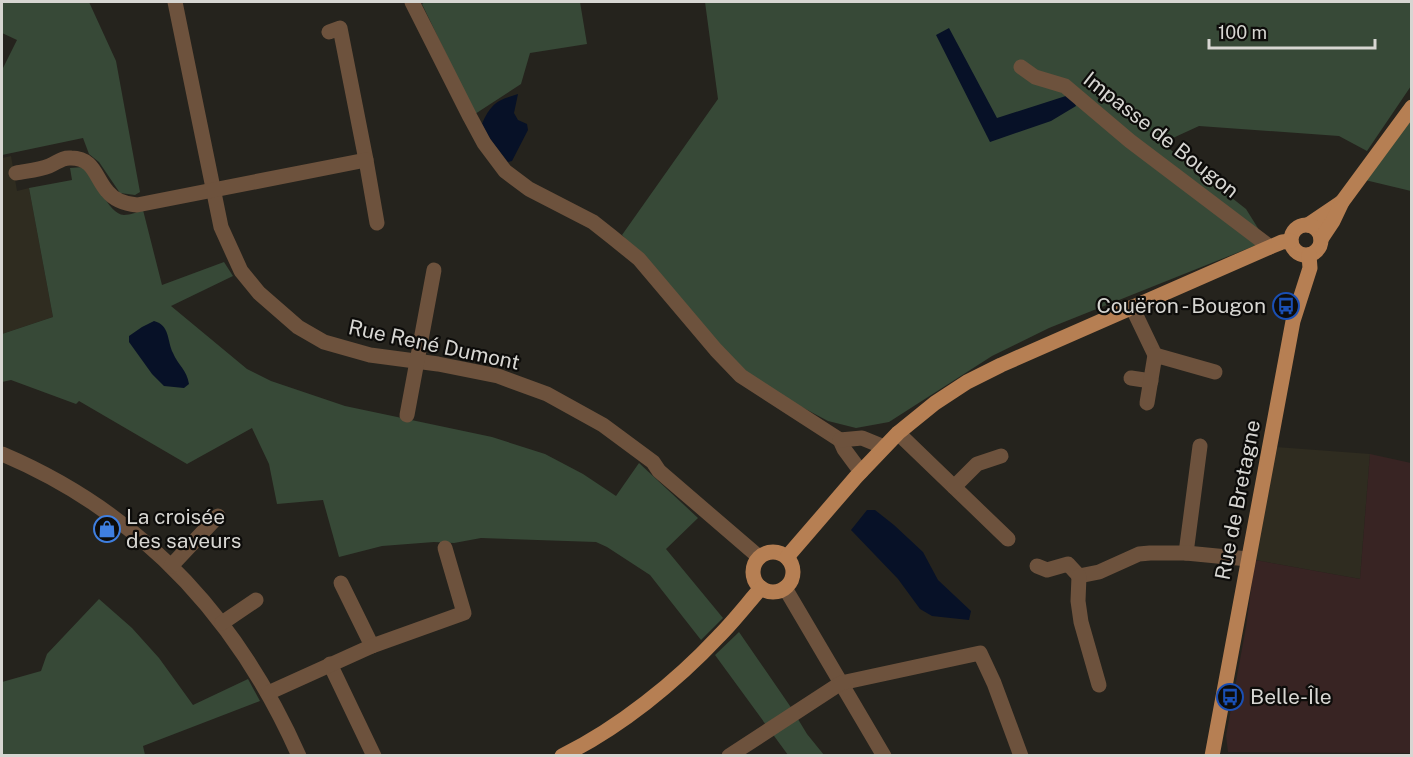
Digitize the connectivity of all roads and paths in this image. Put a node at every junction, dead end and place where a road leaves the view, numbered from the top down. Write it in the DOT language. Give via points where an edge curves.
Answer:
graph roads {
  1 [pos="175,2"];
  2 [pos="412,2"];
  3 [pos="329,32"];
  4 [pos="1021,67"];
  5 [pos="1412,107"];
  6 [pos="366,160"];
  7 [pos="16,173"];
  8 [pos="212,190"];
  9 [pos="1342,201"];
  10 [pos="377,223"];
  11 [pos="1308,225"];
  12 [pos="1321,239"];
  13 [pos="1291,241"];
  14 [pos="1270,247"];
  15 [pos="1309,255"];
  16 [pos="434,270"];
  17 [pos="1132,307"];
  18 [pos="1155,355"];
  19 [pos="417,362"];
  20 [pos="1215,372"];
  21 [pos="1131,378"];
  22 [pos="1150,381"];
  23 [pos="1147,403"];
  24 [pos="406,415"];
  25 [pos="898,433"];
  26 [pos="840,440"];
  27 [pos="1200,446"];
  28 [pos="884,447"];
  29 [pos="2,454"];
  30 [pos="1001,456"];
  31 [pos="861,472"];
  32 [pos="954,487"];
  33 [pos="218,516"];
  34 [pos="1008,539"];
  35 [pos="445,548"];
  36 [pos="1186,553"];
  37 [pos="759,557"];
  38 [pos="787,557"];
  39 [pos="1248,559"];
  40 [pos="171,566"];
  41 [pos="1036,566"];
  42 [pos="1079,576"];
  43 [pos="341,583"];
  44 [pos="761,588"];
  45 [pos="785,588"];
  46 [pos="256,600"];
  47 [pos="222,623"];
  48 [pos="372,646"];
  49 [pos="330,664"];
  50 [pos="841,683"];
  51 [pos="1099,685"];
  52 [pos="268,693"];
  53 [pos="299,756"];
  54 [pos="374,756"];
  55 [pos="562,756"];
  56 [pos="729,756"];
  57 [pos="884,756"];
  58 [pos="1021,756"];
  59 [pos="1212,756"];
  1 -- 8 [label="street, Rue René Dumont"];
  2 -- 26 [label="street" via="484,143 505,171 612,237 639,259 741,376"];
  3 -- 6 [label="street" via="340,28"];
  4 -- 14 [label="street, Impasse de Bougon" via="1035,77 1065,86 1130,141"];
  5 -- 9 [label="main road"];
  6 -- 8 [label="street"];
  6 -- 10 [label="street"];
  7 -- 8 [label="street" via="72,157 94,168 106,191 117,200 136,205"];
  8 -- 19 [label="street, Rue René Dumont" via="221,227 241,271 259,293 298,327 350,351"];
  9 -- 11 [label="main road"];
  9 -- 12 [label="main road"];
  11 -- 12 [label="main road" via="1317,230"];
  11 -- 13 [label="main road" via="1297,228"];
  12 -- 15 [label="main road" via="1318,249"];
  13 -- 14 [label="main road"];
  13 -- 15 [label="main road" via="1295,250"];
  14 -- 17 [label="main road"];
  15 -- 39 [label="main road, Rue de Bretagne" via="1310,268 1293,321"];
  16 -- 19 [label="street"];
  17 -- 18 [label="street"];
  17 -- 25 [label="main road" via="984,373 935,403"];
  18 -- 20 [label="street"];
  18 -- 22 [label="street"];
  19 -- 24 [label="street"];
  19 -- 37 [label="street, Rue René Dumont" via="498,376 547,394 603,425 653,462"];
  21 -- 22 [label="street"];
  22 -- 23 [label="street"];
  25 -- 28 [label="main road"];
  25 -- 32 [label="street"];
  26 -- 28 [label="street" via="862,438"];
  26 -- 31 [label="street"];
  27 -- 36 [label="street"];
  28 -- 31 [label="main road"];
  29 -- 40 [label="street" via="89,500"];
  30 -- 32 [label="street" via="978,464"];
  31 -- 38 [label="main road"];
  32 -- 34 [label="street"];
  33 -- 40 [label="street"];
  35 -- 48 [label="street" via="464,613 453,622"];
  36 -- 39 [label="street"];
  36 -- 42 [label="street" via="1139,554"];
  37 -- 38 [label="main road" via="776,552"];
  37 -- 44 [label="main road" via="753,573"];
  38 -- 45 [label="main road" via="793,573"];
  39 -- 59 [label="main road, Rue de Bretagne"];
  40 -- 47 [label="street"];
  41 -- 42 [label="street" via="1047,570 1068,564"];
  42 -- 51 [label="street" via="1081,622"];
  43 -- 48 [label="street"];
  44 -- 45 [label="main road" via="773,592"];
  44 -- 55 [label="main road" via="718,637 675,677 630,714"];
  45 -- 50 [label="street"];
  46 -- 47 [label="street"];
  47 -- 52 [label="street"];
  48 -- 49 [label="street"];
  49 -- 52 [label="street"];
  49 -- 54 [label="street"];
  50 -- 56 [label="street"];
  50 -- 57 [label="street"];
  50 -- 58 [label="street" via="980,653"];
  52 -- 53 [label="street"];
}
